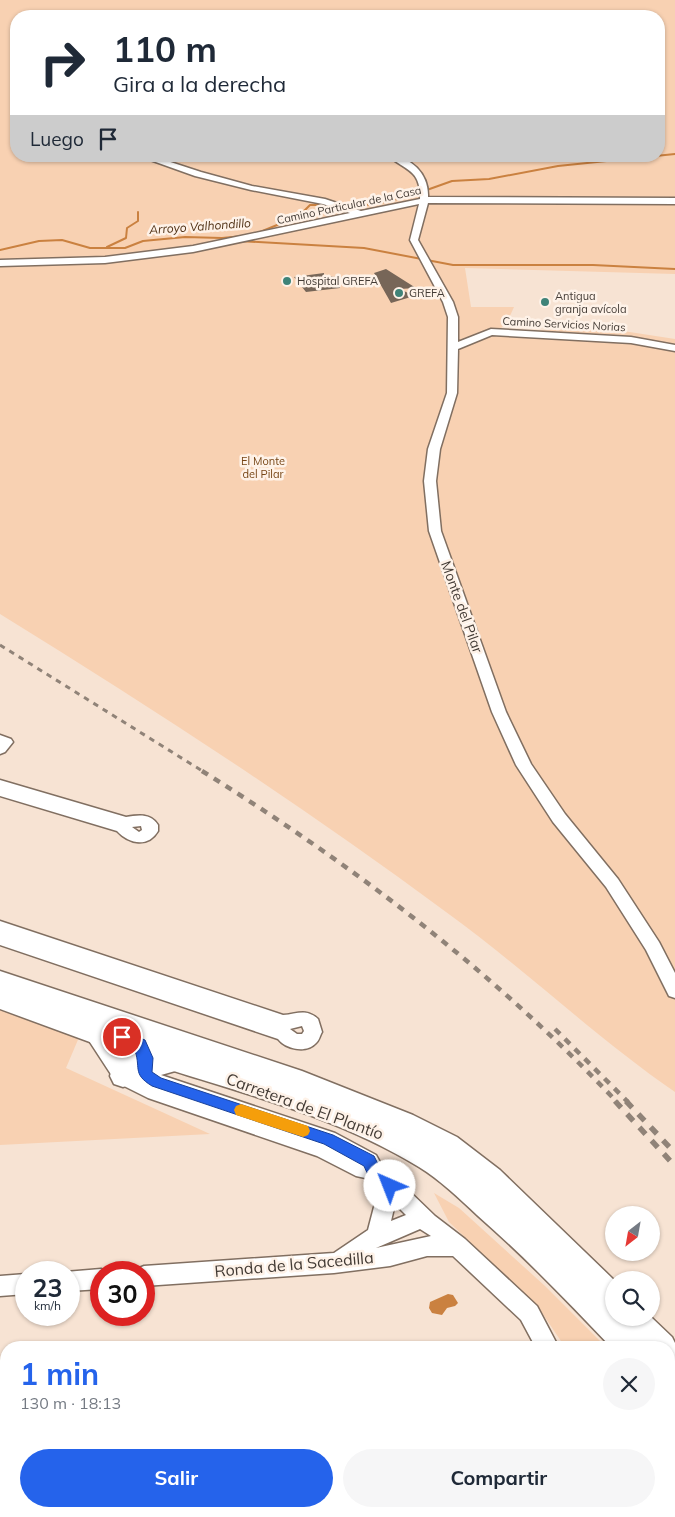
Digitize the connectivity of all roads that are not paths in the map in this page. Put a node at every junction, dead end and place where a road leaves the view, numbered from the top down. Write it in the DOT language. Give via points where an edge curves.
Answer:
graph roads {
  1 [pos="161,162"];
  2 [pos="405,162"];
  3 [pos="424,192"];
  4 [pos="675,201"];
  5 [pos="359,213"];
  6 [pos="0,263"];
  7 [pos="453,347"];
  8 [pos="675,348"];
  9 [pos="0,740"];
  10 [pos="0,748"];
  11 [pos="0,784"];
  12 [pos="0,791"];
  13 [pos="0,927"];
  14 [pos="0,938"];
  15 [pos="0,981"];
  16 [pos="675,991"];
  17 [pos="51,998"];
  18 [pos="0,999"];
  19 [pos="136,1067"];
  20 [pos="293,1079"];
  21 [pos="390,1186"];
  22 [pos="426,1220"];
  23 [pos="377,1236"];
  24 [pos="458,1246"];
  25 [pos="413,1248"];
  26 [pos="334,1263"];
  27 [pos="155,1275"];
  28 [pos="15,1285"];
  29 [pos="0,1286"];
  30 [pos="605,1291"];
  31 [pos="639,1326"];
  32 [pos="544,1341"];
  33 [pos="627,1341"];
  34 [pos="654,1341"];
  1 -- 5 [label="street" via="251,188 325,202"];
  2 -- 3 [label="street" via="420,175"];
  3 -- 4 [label="street, Camino Particular de la Casa"];
  3 -- 5 [label="street, Camino Particular de la Casa"];
  3 -- 7 [label="street, Monte del Pilar" via="414,240 448,302 453,317"];
  5 -- 6 [label="street, Camino Particular de la Casa" via="193,249 105,260"];
  7 -- 8 [label="street, Camino Servicios Norias" via="491,332 630,340"];
  7 -- 16 [label="street, Monte del Pilar" via="452,393 434,449 430,481 435,531 499,712 524,765 558,818 612,882 653,947"];
  9 -- 10 [label="street" via="6,742"];
  11 -- 12 [label="street" via="126,823 145,821 150,831 134,838 123,827"];
  13 -- 14 [label="street" via="283,1022 306,1019 312,1024 313,1032 305,1041 295,1042 284,1034"];
  15 -- 17 [label="street, Carretera de El Plantío"];
  17 -- 19 [label="street" via="60,1013 68,1018 140,1044"];
  17 -- 20 [label="street, Carretera de El Plantío"];
  18 -- 19 [label="street, Carretera de El Plantío" via="93,1033"];
  19 -- 20 [label="street" via="149,1047 268,1081"];
  19 -- 21 [label="street" via="155,1092 323,1150 363,1170 374,1170"];
  19 -- 33 [label="street, Carretera de El Plantío" via="181,1062 334,1113 430,1159 534,1246"];
  20 -- 30 [label="street, Carretera de El Plantío" via="403,1123 447,1146 490,1178"];
  21 -- 22 [label="street"];
  21 -- 23 [label="street"];
  22 -- 23 [label="street"];
  22 -- 24 [label="street"];
  22 -- 25 [label="street"];
  23 -- 26 [label="street"];
  24 -- 25 [label="street, Ronda de la Sacedilla"];
  24 -- 32 [label="street" via="529,1312"];
  25 -- 26 [label="street, Ronda de la Sacedilla" via="390,1256"];
  26 -- 27 [label="street, Ronda de la Sacedilla"];
  28 -- 29 [label="street"];
  31 -- 34 [label="street"];
}
